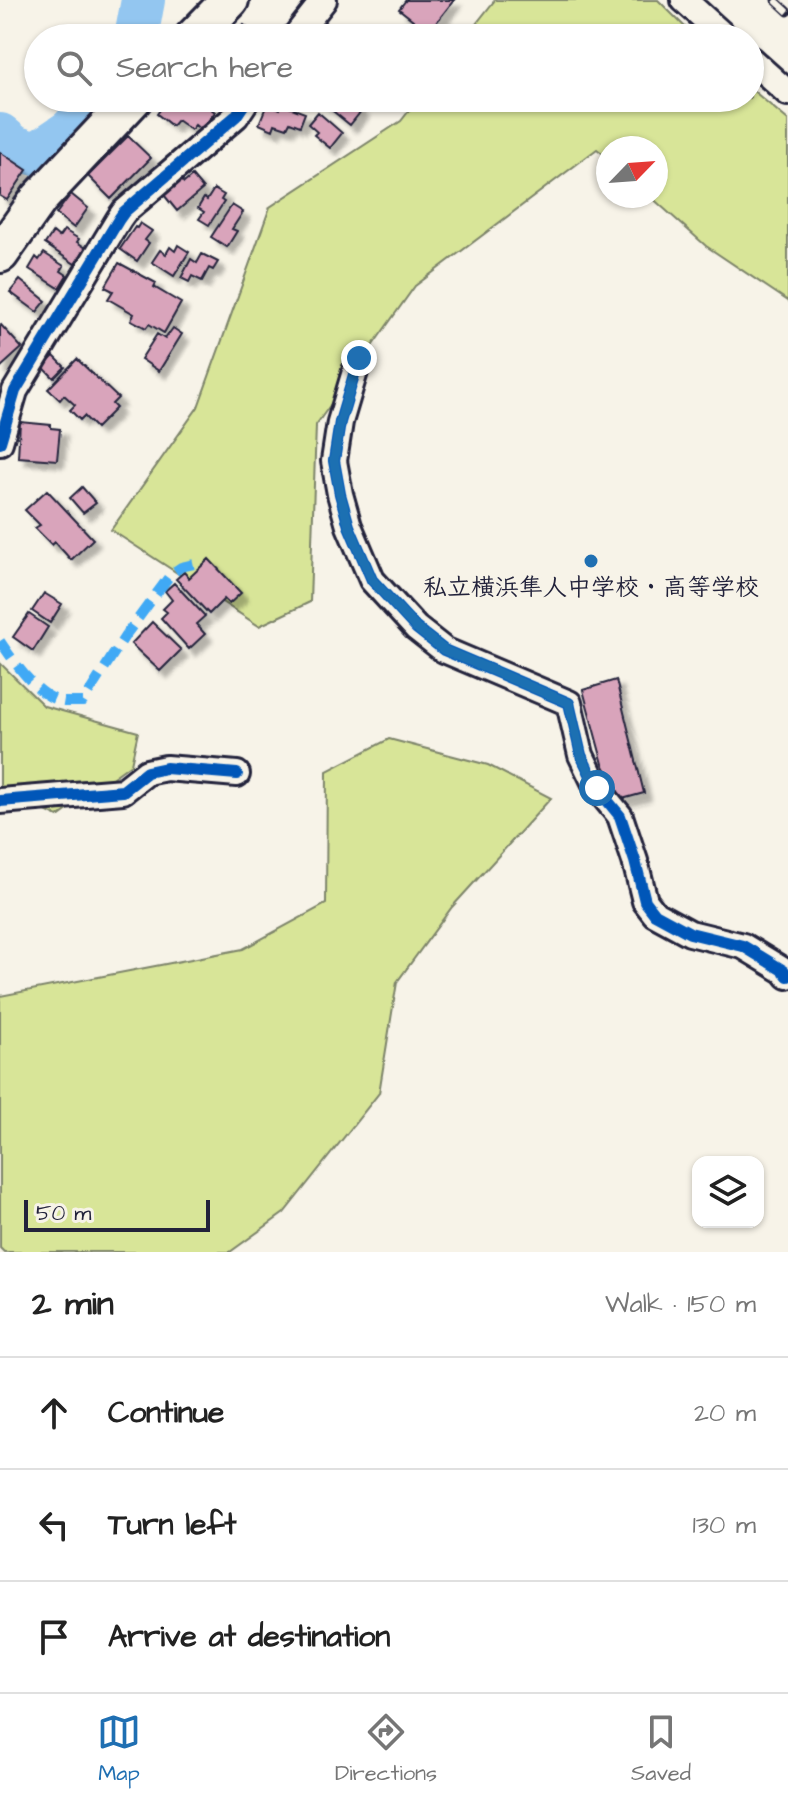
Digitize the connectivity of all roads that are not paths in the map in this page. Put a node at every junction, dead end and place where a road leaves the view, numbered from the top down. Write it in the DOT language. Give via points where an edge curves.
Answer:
graph roads {
  1 [pos="230,0"];
  2 [pos="324,0"];
  3 [pos="684,0"];
  4 [pos="207,24"];
  5 [pos="305,24"];
  6 [pos="711,24"];
  7 [pos="764,72"];
  8 [pos="788,93"];
  9 [pos="121,112"];
  10 [pos="239,112"];
  11 [pos="0,254"];
  12 [pos="359,358"];
  13 [pos="0,442"];
  14 [pos="237,774"];
  15 [pos="0,801"];
  16 [pos="788,976"];
  1 -- 4 [label="main road"];
  2 -- 5 [label="street"];
  3 -- 6 [label="street"];
  7 -- 8 [label="street"];
  9 -- 11 [label="main road" via="39,199"];
  10 -- 13 [label="street" via="124,212 15,391"];
  12 -- 16 [label="street" via="334,461 349,526 372,580 444,650 569,703 581,755 597,788 620,816 645,901 655,914 690,933 743,946"];
  14 -- 15 [label="street" via="166,768 147,772 123,791"];
}
